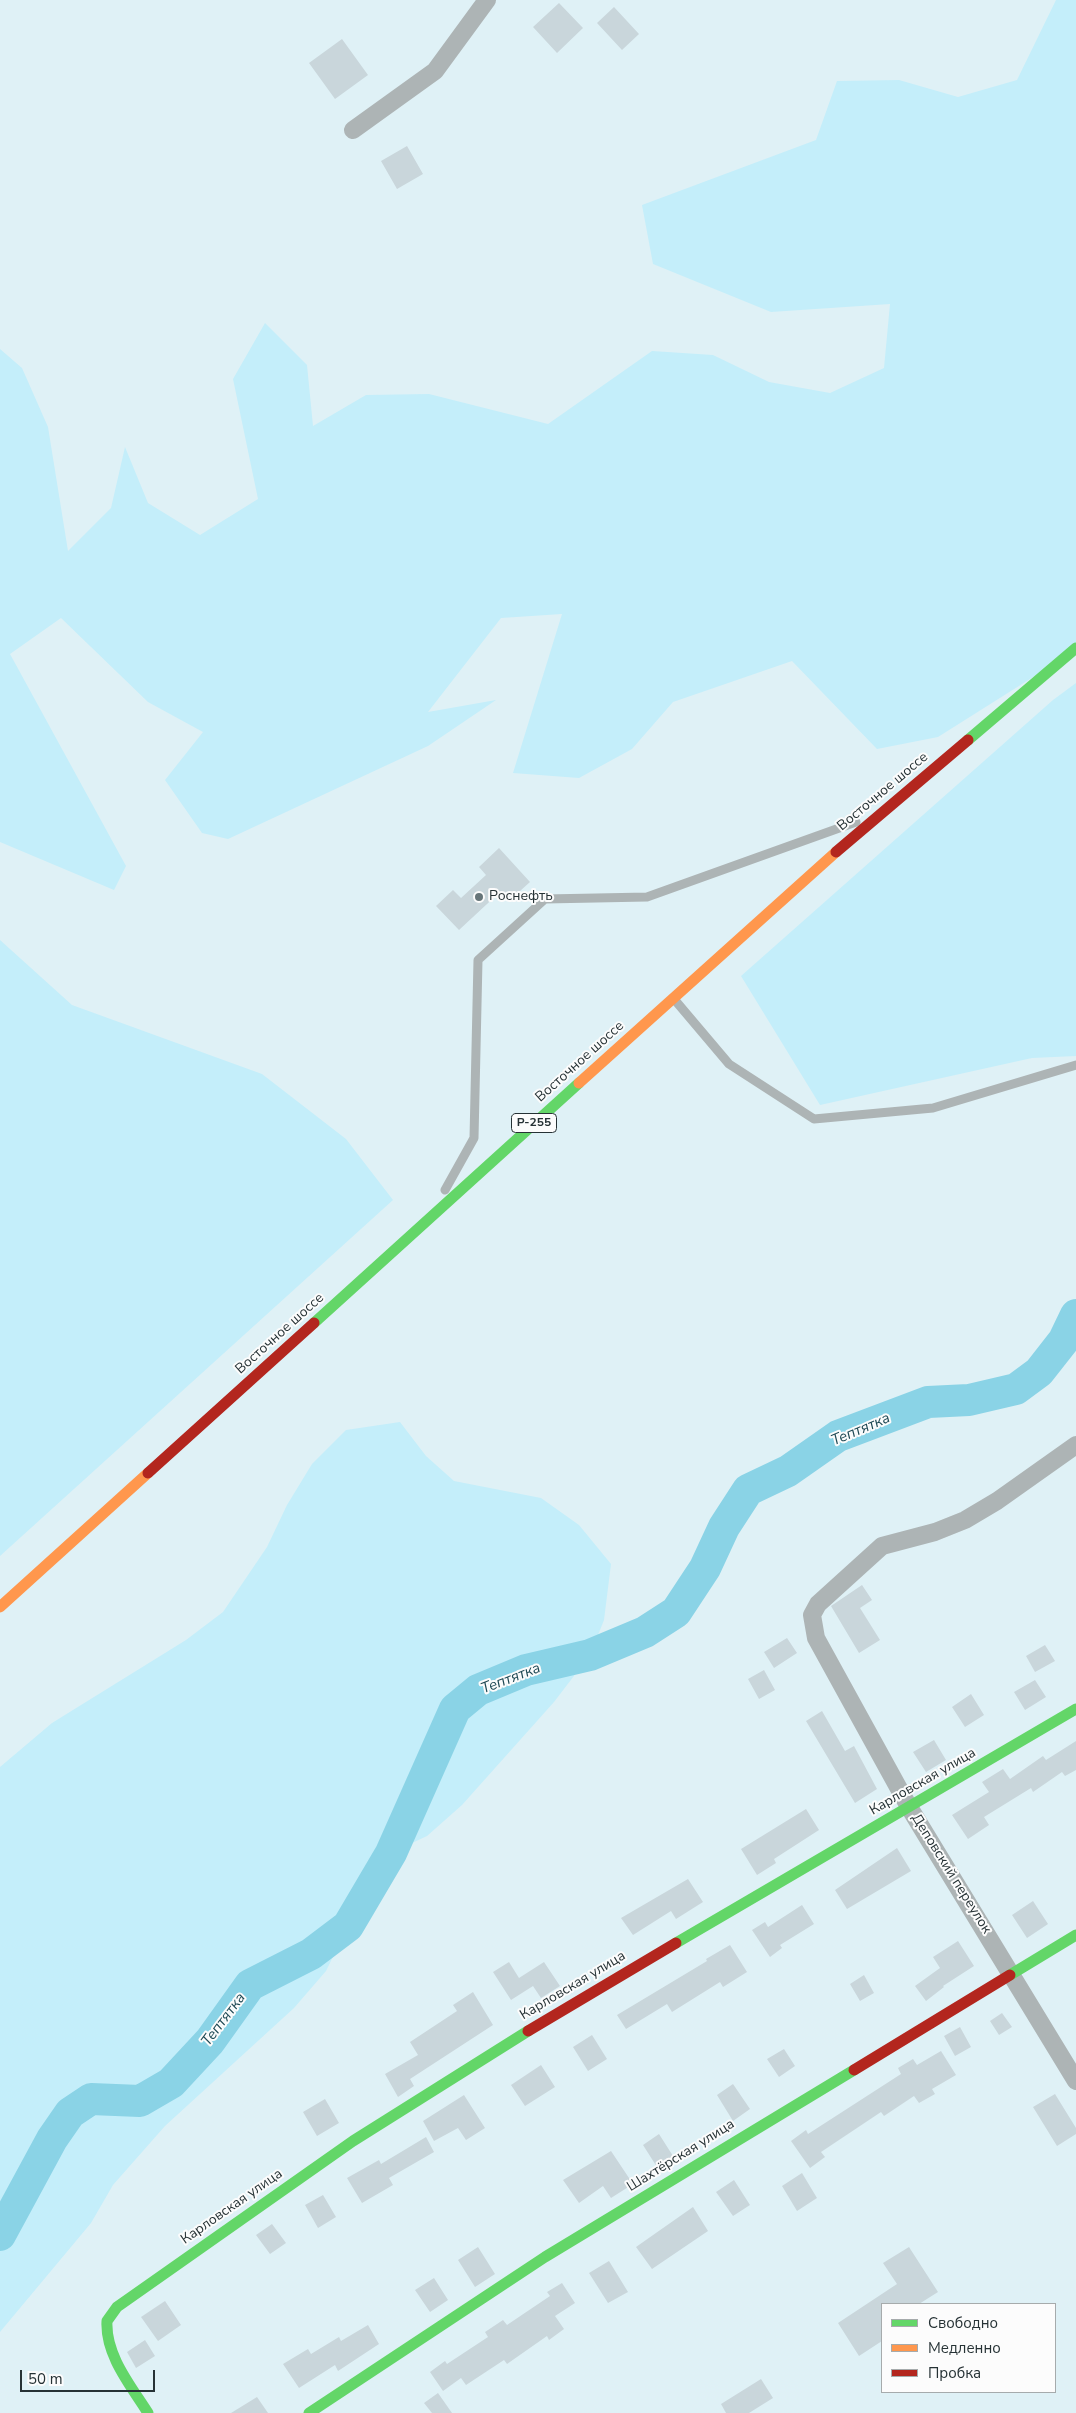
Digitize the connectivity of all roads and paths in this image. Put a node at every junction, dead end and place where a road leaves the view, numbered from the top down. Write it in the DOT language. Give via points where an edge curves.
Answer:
graph roads {
  1 [pos="487,0"];
  2 [pos="352,130"];
  3 [pos="1076,648"];
  4 [pos="882,813"];
  5 [pos="673,998"];
  6 [pos="1076,1065"];
  7 [pos="429,1218"];
  8 [pos="1076,1445"];
  9 [pos="0,1608"];
  10 [pos="1076,1709"];
  11 [pos="909,1807"];
  12 [pos="1076,1935"];
  13 [pos="1012,1974"];
  14 [pos="1076,2081"];
  15 [pos="148,2413"];
  16 [pos="308,2413"];
  1 -- 2 [label="street" via="435,71"];
  3 -- 4 [label="main road, Восточное шоссе / Р-255"];
  4 -- 5 [label="main road, Восточное шоссе / Р-255"];
  4 -- 7 [label="lane" via="647,897 545,899 478,960 474,1138"];
  5 -- 6 [label="lane" via="729,1064 814,1119 933,1108"];
  5 -- 7 [label="main road, Восточное шоссе / Р-255"];
  7 -- 9 [label="main road, Восточное шоссе / Р-255"];
  8 -- 11 [label="street, Деповский переулок" via="997,1502 966,1520 882,1546 818,1604 812,1615 816,1638"];
  10 -- 11 [label="main road, Карловская улица"];
  11 -- 13 [label="street, Деповский переулок"];
  11 -- 15 [label="main road, Карловская улица" via="562,2009 353,2141 131,2295 107,2321 108,2340"];
  12 -- 13 [label="main road, Шахтёрская улица"];
  13 -- 14 [label="street, Деповский переулок"];
  13 -- 16 [label="main road, Шахтёрская улица" via="545,2257"];
}
